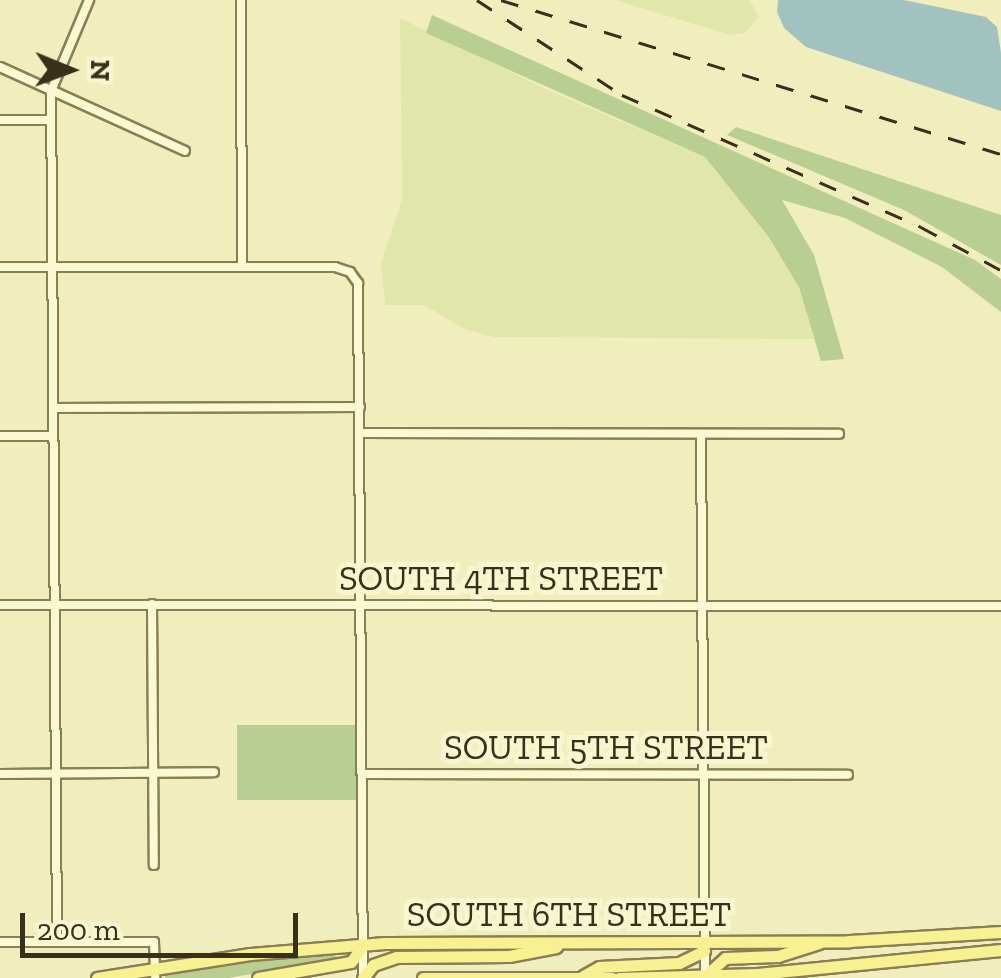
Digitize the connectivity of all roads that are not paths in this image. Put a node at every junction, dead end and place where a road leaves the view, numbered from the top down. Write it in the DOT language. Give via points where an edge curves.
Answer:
graph roads {
  1 [pos="89,0"];
  2 [pos="241,0"];
  3 [pos="0,68"];
  4 [pos="50,91"];
  5 [pos="0,120"];
  6 [pos="51,120"];
  7 [pos="185,151"];
  8 [pos="0,267"];
  9 [pos="242,267"];
  10 [pos="53,268"];
  11 [pos="53,408"];
  12 [pos="360,408"];
  13 [pos="360,433"];
  14 [pos="701,434"];
  15 [pos="839,434"];
  16 [pos="0,436"];
  17 [pos="53,436"];
  18 [pos="152,604"];
  19 [pos="0,605"];
  20 [pos="55,605"];
  21 [pos="362,605"];
  22 [pos="704,606"];
  23 [pos="1001,606"];
  24 [pos="214,772"];
  25 [pos="0,774"];
  26 [pos="56,774"];
  27 [pos="154,774"];
  28 [pos="364,774"];
  29 [pos="848,775"];
  30 [pos="704,776"];
  31 [pos="154,865"];
  32 [pos="1001,932"];
  33 [pos="584,941"];
  34 [pos="822,941"];
  35 [pos="0,942"];
  36 [pos="57,942"];
  37 [pos="364,944"];
  38 [pos="704,946"];
  39 [pos="1001,950"];
  40 [pos="155,973"];
  41 [pos="754,976"];
  42 [pos="97,978"];
  43 [pos="258,978"];
  44 [pos="363,978"];
  45 [pos="424,978"];
  46 [pos="476,978"];
  47 [pos="532,978"];
  48 [pos="579,978"];
  49 [pos="615,978"];
  50 [pos="704,978"];
  1 -- 4 [label="street"];
  2 -- 9 [label="street"];
  3 -- 4 [label="street"];
  4 -- 6 [label="street"];
  4 -- 7 [label="street"];
  5 -- 6 [label="street"];
  6 -- 10 [label="street"];
  8 -- 10 [label="street"];
  9 -- 10 [label="street"];
  9 -- 12 [label="street" via="335,268 354,276 360,292"];
  10 -- 11 [label="street"];
  11 -- 12 [label="street"];
  11 -- 17 [label="street"];
  12 -- 13 [label="street"];
  13 -- 14 [label="street"];
  13 -- 21 [label="street"];
  14 -- 15 [label="street"];
  14 -- 22 [label="street"];
  16 -- 17 [label="street"];
  17 -- 20 [label="street"];
  18 -- 20 [label="street, SOUTH 4TH STREET"];
  18 -- 21 [label="street, SOUTH 4TH STREET"];
  18 -- 27 [label="street"];
  19 -- 20 [label="street, SOUTH 4TH STREET"];
  20 -- 26 [label="street"];
  21 -- 22 [label="street, SOUTH 4TH STREET"];
  21 -- 28 [label="street"];
  22 -- 23 [label="street, SOUTH 4TH STREET"];
  22 -- 30 [label="street"];
  24 -- 27 [label="street"];
  25 -- 26 [label="street"];
  26 -- 27 [label="street"];
  26 -- 36 [label="street"];
  27 -- 31 [label="street"];
  28 -- 30 [label="street, SOUTH 5TH STREET"];
  28 -- 37 [label="street"];
  29 -- 30 [label="street, SOUTH 5TH STREET"];
  30 -- 38 [label="street"];
  32 -- 34 [label="main road, SOUTH 6TH STREET"];
  33 -- 37 [label="main road, SOUTH 6TH STREET"];
  33 -- 38 [label="main road, SOUTH 6TH STREET"];
  33 -- 44 [label="main road" via="508,956 396,957 373,965"];
  34 -- 38 [label="main road, SOUTH 6TH STREET"];
  34 -- 50 [label="main road" via="778,956 725,958"];
  35 -- 36 [label="street"];
  36 -- 40 [label="street" via="154,942"];
  37 -- 40 [label="main road, SOUTH 6TH STREET"];
  37 -- 43 [label="main road" via="351,962"];
  37 -- 44 [label="street"];
  38 -- 48 [label="main road" via="679,963 599,967"];
  38 -- 50 [label="street"];
  39 -- 41 [label="main road, SOUTH 6TH STREET"];
  40 -- 42 [label="main road, SOUTH 6TH STREET"];
  41 -- 50 [label="main road, SOUTH 6TH STREET"];
  45 -- 46 [label="main road, SOUTH 6TH STREET"];
  46 -- 47 [label="main road, SOUTH 6TH STREET"];
  47 -- 48 [label="main road, SOUTH 6TH STREET"];
  48 -- 49 [label="main road, SOUTH 6TH STREET"];
  49 -- 50 [label="main road, SOUTH 6TH STREET"];
}
